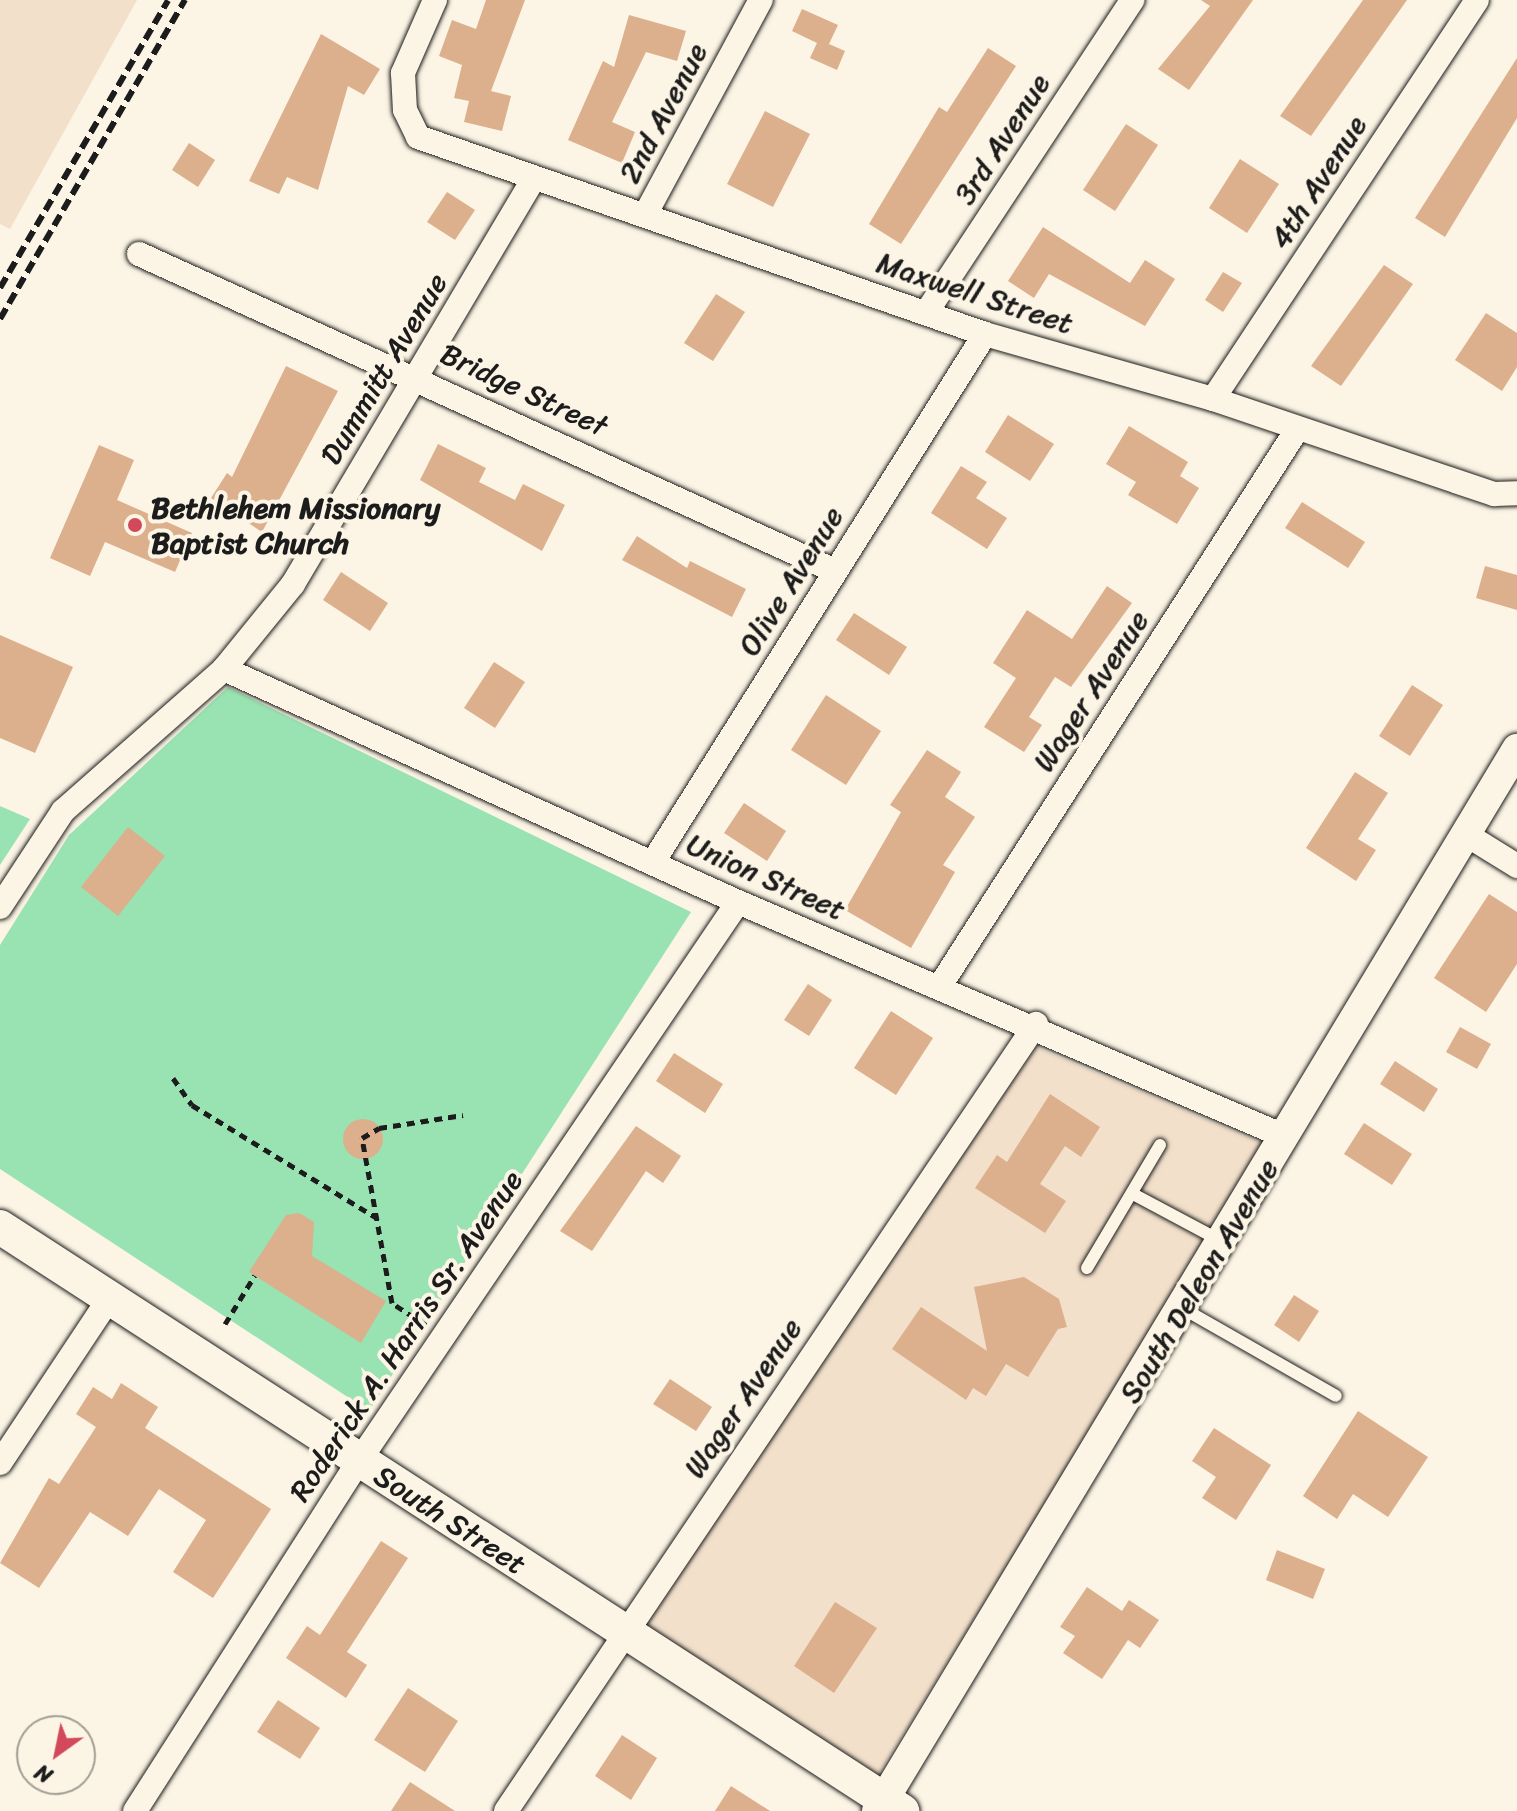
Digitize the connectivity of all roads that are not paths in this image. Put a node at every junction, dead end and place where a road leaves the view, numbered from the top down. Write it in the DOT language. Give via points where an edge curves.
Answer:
graph roads {
  1 [pos="435,0"];
  2 [pos="761,0"];
  3 [pos="1132,0"];
  4 [pos="1477,0"];
  5 [pos="533,179"];
  6 [pos="645,215"];
  7 [pos="139,254"];
  8 [pos="926,313"];
  9 [pos="985,334"];
  10 [pos="417,375"];
  11 [pos="1213,399"];
  12 [pos="1296,431"];
  13 [pos="1517,493"];
  14 [pos="835,571"];
  15 [pos="224,669"];
  16 [pos="1517,749"];
  17 [pos="1467,835"];
  18 [pos="653,862"];
  19 [pos="1517,866"];
  20 [pos="738,902"];
  21 [pos="0,907"];
  22 [pos="940,986"];
  23 [pos="1036,1024"];
  24 [pos="1286,1137"];
  25 [pos="1160,1145"];
  26 [pos="1133,1194"];
  27 [pos="0,1227"];
  28 [pos="1222,1242"];
  29 [pos="1087,1268"];
  30 [pos="109,1299"];
  31 [pos="1182,1308"];
  32 [pos="1336,1396"];
  33 [pos="359,1461"];
  34 [pos="0,1463"];
  35 [pos="623,1632"];
  36 [pos="888,1807"];
  37 [pos="135,1811"];
  38 [pos="506,1811"];
  1 -- 5 [label="street, Maxwell Street" via="403,73 405,110 418,137"];
  2 -- 6 [label="street, 2nd Avenue"];
  3 -- 8 [label="street, 3rd Avenue"];
  4 -- 11 [label="street, 4th Avenue"];
  5 -- 6 [label="street, Maxwell Street"];
  5 -- 10 [label="street, Dummitt Avenue"];
  6 -- 8 [label="street, Maxwell Street"];
  7 -- 10 [label="street, Bridge Street"];
  8 -- 9 [label="street, Maxwell Street"];
  9 -- 11 [label="street, Maxwell Street"];
  9 -- 14 [label="street, Olive Avenue"];
  10 -- 14 [label="street, Bridge Street"];
  10 -- 15 [label="street, Dummitt Avenue" via="293,584"];
  11 -- 12 [label="street, Maxwell Street"];
  12 -- 13 [label="street, Maxwell Street" via="1494,494"];
  12 -- 22 [label="street, Wager Avenue"];
  14 -- 18 [label="street, Olive Avenue"];
  15 -- 18 [label="street, Union Street"];
  15 -- 21 [label="street, Dummitt Avenue" via="63,811"];
  16 -- 17 [label="street, South Deleon Avenue"];
  17 -- 19 [label="street"];
  17 -- 24 [label="street, South Deleon Avenue"];
  18 -- 20 [label="street, Union Street"];
  20 -- 22 [label="street, Union Street"];
  20 -- 33 [label="street, Roderick A. Harris Sr. Avenue"];
  22 -- 23 [label="street, Union Street"];
  23 -- 24 [label="street, Union Street"];
  23 -- 35 [label="street, Wager Avenue"];
  24 -- 28 [label="street, South Deleon Avenue"];
  25 -- 26 [label="lane"];
  26 -- 28 [label="lane"];
  26 -- 29 [label="lane"];
  27 -- 30 [label="main road, South Street"];
  28 -- 31 [label="street, South Deleon Avenue"];
  30 -- 33 [label="main road, South Street"];
  30 -- 34 [label="street"];
  31 -- 32 [label="lane"];
  31 -- 36 [label="street, South Deleon Avenue"];
  33 -- 35 [label="main road, South Street"];
  33 -- 37 [label="street, Roderick A. Harris Sr. Avenue"];
  35 -- 36 [label="main road, South Street"];
  35 -- 38 [label="street, Wager Avenue"];
}
